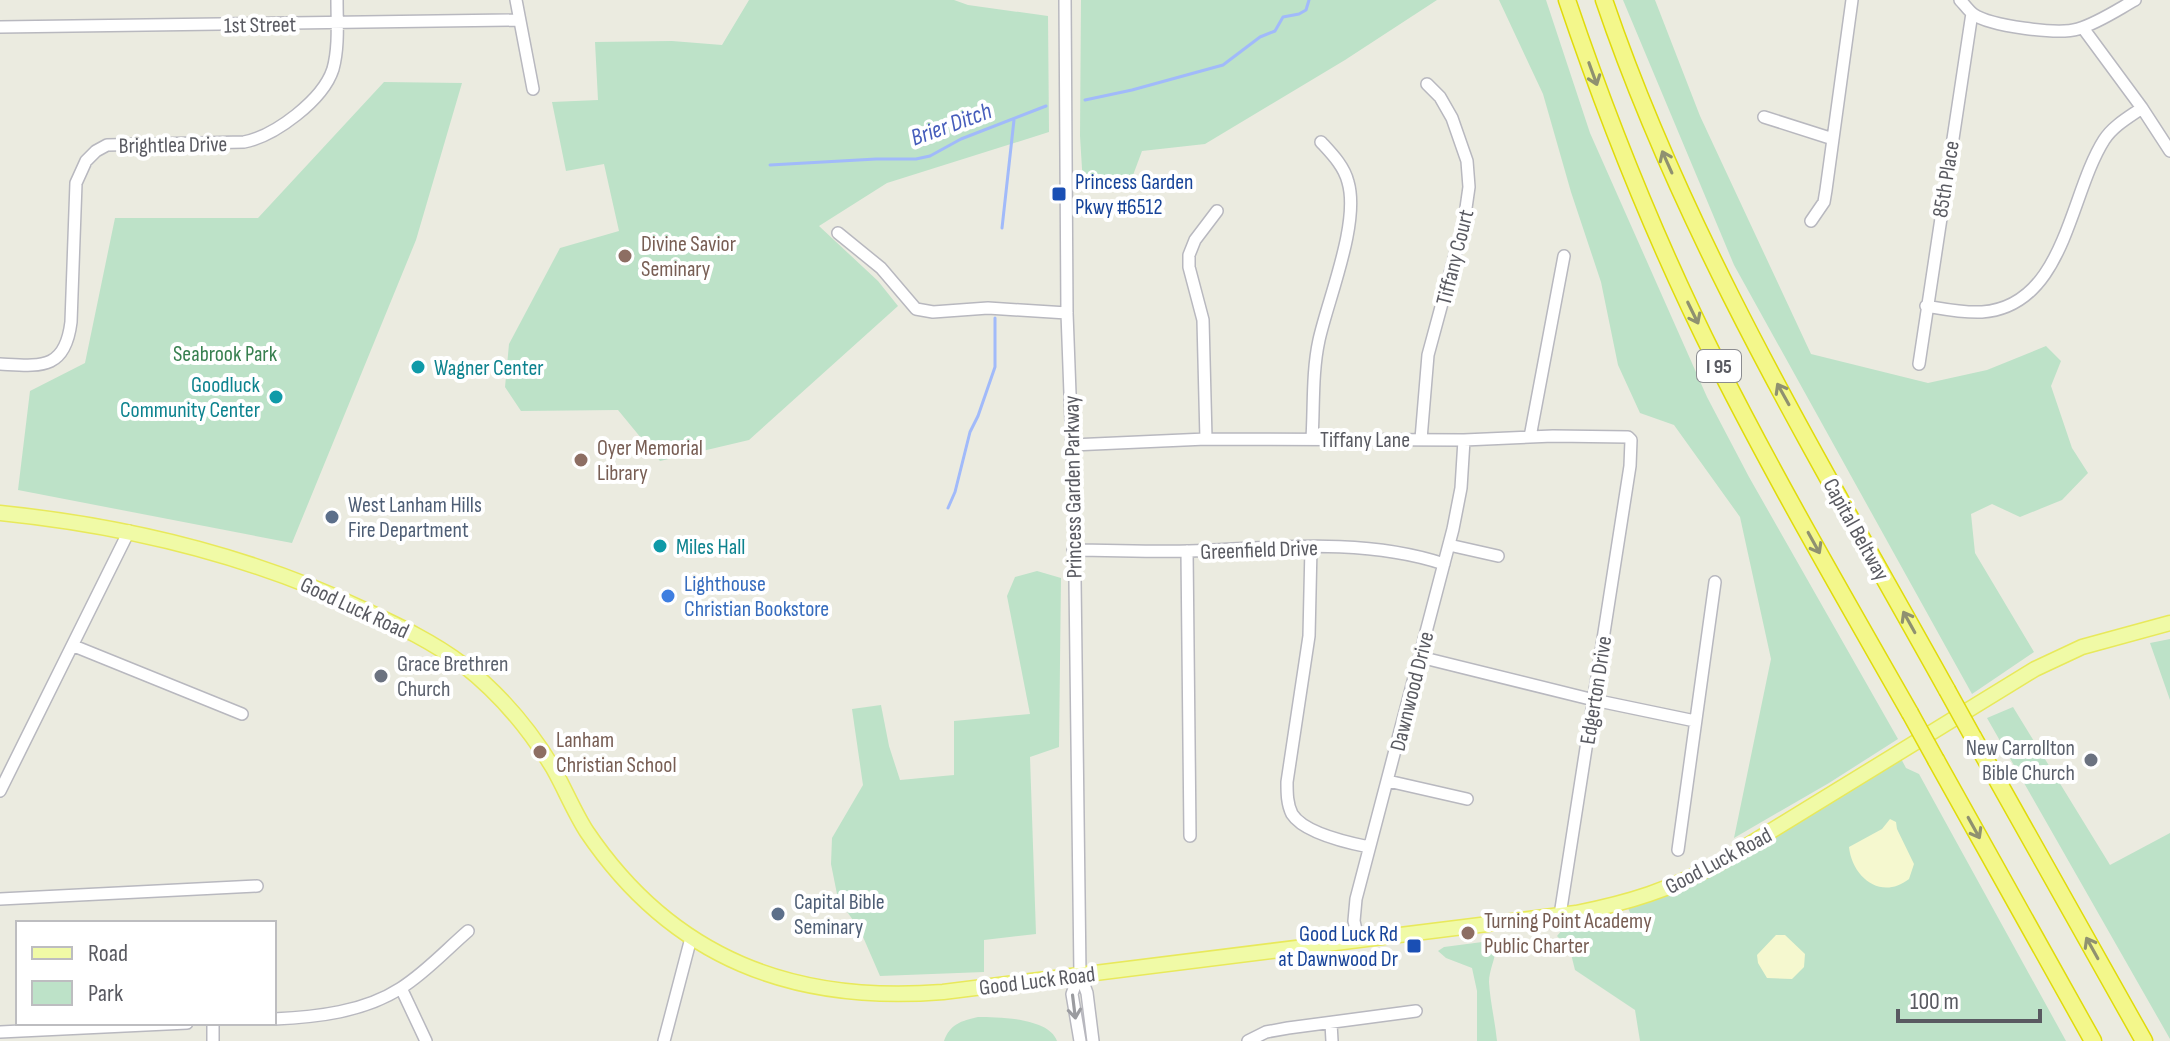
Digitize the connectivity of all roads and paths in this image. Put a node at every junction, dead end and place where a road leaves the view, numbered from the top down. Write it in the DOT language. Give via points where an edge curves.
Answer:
graph roads {
  1 [pos="337,0"];
  2 [pos="516,0"];
  3 [pos="1065,0"];
  4 [pos="1567,0"];
  5 [pos="1604,0"];
  6 [pos="1851,0"];
  7 [pos="1863,0"];
  8 [pos="1960,0"];
  9 [pos="2135,0"];
  10 [pos="1972,13"];
  11 [pos="519,20"];
  12 [pos="337,23"];
  13 [pos="0,27"];
  14 [pos="2083,28"];
  15 [pos="1427,84"];
  16 [pos="533,89"];
  17 [pos="2142,108"];
  18 [pos="1764,117"];
  19 [pos="1833,139"];
  20 [pos="1321,142"];
  21 [pos="2170,151"];
  22 [pos="1217,211"];
  23 [pos="1811,221"];
  24 [pos="838,233"];
  25 [pos="1564,256"];
  26 [pos="1926,306"];
  27 [pos="1067,313"];
  28 [pos="0,364"];
  29 [pos="1919,364"];
  30 [pos="1530,437"];
  31 [pos="1206,439"];
  32 [pos="1312,439"];
  33 [pos="1421,439"];
  34 [pos="1464,440"];
  35 [pos="1072,445"];
  36 [pos="1630,466"];
  37 [pos="0,513"];
  38 [pos="129,531"];
  39 [pos="1449,545"];
  40 [pos="1311,547"];
  41 [pos="1073,550"];
  42 [pos="1187,551"];
  43 [pos="1498,556"];
  44 [pos="1444,564"];
  45 [pos="1715,582"];
  46 [pos="2170,623"];
  47 [pos="74,646"];
  48 [pos="1420,657"];
  49 [pos="1594,700"];
  50 [pos="242,714"];
  51 [pos="1695,721"];
  52 [pos="1388,781"];
  53 [pos="0,791"];
  54 [pos="1467,799"];
  55 [pos="1190,836"];
  56 [pos="1369,847"];
  57 [pos="1678,850"];
  58 [pos="257,886"];
  59 [pos="0,899"];
  60 [pos="1560,915"];
  61 [pos="468,931"];
  62 [pos="691,938"];
  63 [pos="1358,939"];
  64 [pos="1080,974"];
  65 [pos="401,988"];
  66 [pos="1416,1011"];
  67 [pos="276,1019"];
  68 [pos="1331,1023"];
  69 [pos="162,1025"];
  70 [pos="0,1032"];
  71 [pos="37,1035"];
  72 [pos="426,1041"];
  73 [pos="664,1041"];
  74 [pos="1080,1041"];
  75 [pos="1093,1041"];
  76 [pos="1248,1041"];
  77 [pos="1332,1041"];
  78 [pos="2093,1041"];
  79 [pos="2144,1041"];
  1 -- 12 [label="street, Brightlea Drive"];
  2 -- 11 [label="street"];
  3 -- 27 [label="street, Princess Garden Parkway"];
  4 -- 78 [label="highway, Capital Beltway / I 95, one-way, bridge" via="1626,161 1716,362"];
  79 -- 5 [label="highway, Capital Beltway / I 95, one-way, bridge" via="1716,269 1660,147"];
  6 -- 7 [label="street"];
  6 -- 19 [label="street"];
  8 -- 10 [label="street"];
  9 -- 14 [label="street"];
  10 -- 14 [label="street" via="2038,29"];
  10 -- 26 [label="street, 85th Place"];
  11 -- 12 [label="street, 1st Street"];
  11 -- 16 [label="street"];
  12 -- 13 [label="street, 1st Street"];
  12 -- 28 [label="street, Brightlea Drive" via="334,65 326,84 270,133 244,142 113,144 91,155 76,183 67,344 46,365"];
  14 -- 17 [label="street"];
  15 -- 33 [label="street, Tiffany Court" via="1452,118 1467,161 1469,187 1428,355"];
  17 -- 21 [label="street"];
  17 -- 26 [label="street" via="2105,139 2052,264 2038,284 2011,304 1992,310"];
  18 -- 19 [label="street"];
  19 -- 23 [label="street" via="1824,202"];
  20 -- 32 [label="street" via="1348,180 1350,203 1315,364"];
  22 -- 31 [label="street" via="1189,255 1203,320"];
  24 -- 27 [label="street" via="881,268 916,309"];
  25 -- 30 [label="street"];
  26 -- 29 [label="street, 85th Place"];
  27 -- 35 [label="street, Princess Garden Parkway"];
  30 -- 34 [label="street, Tiffany Lane"];
  30 -- 36 [label="street, Tiffany Lane" via="1628,437"];
  31 -- 32 [label="street, Tiffany Lane"];
  31 -- 35 [label="street, Tiffany Lane"];
  32 -- 33 [label="street, Tiffany Lane"];
  33 -- 34 [label="street, Tiffany Lane"];
  34 -- 39 [label="street, Dawnwood Drive"];
  35 -- 41 [label="street, Princess Garden Parkway"];
  36 -- 49 [label="street, Edgerton Drive"];
  37 -- 38 [label="main road, Good Luck Road"];
  38 -- 47 [label="street"];
  38 -- 62 [label="main road, Good Luck Road" via="293,578 413,633 461,663 525,726 585,829 617,872 642,900"];
  39 -- 43 [label="street"];
  39 -- 44 [label="street, Dawnwood Drive"];
  40 -- 42 [label="street, Greenfield Drive"];
  40 -- 44 [label="street, Greenfield Drive" via="1403,553"];
  40 -- 56 [label="street" via="1309,636 1287,801 1302,823"];
  41 -- 42 [label="street, Greenfield Drive"];
  41 -- 64 [label="street, Princess Garden Parkway"];
  42 -- 55 [label="street"];
  44 -- 48 [label="street, Dawnwood Drive"];
  45 -- 51 [label="street"];
  46 -- 60 [label="main road, Good Luck Road" via="2082,647 2035,669 1694,877 1644,898"];
  47 -- 50 [label="street"];
  47 -- 53 [label="street"];
  48 -- 49 [label="street"];
  48 -- 52 [label="street, Dawnwood Drive"];
  49 -- 51 [label="street"];
  49 -- 60 [label="street, Edgerton Drive"];
  51 -- 57 [label="street"];
  52 -- 54 [label="street"];
  52 -- 56 [label="street, Dawnwood Drive"];
  56 -- 63 [label="street, Dawnwood Drive" via="1354,907"];
  58 -- 59 [label="street"];
  60 -- 63 [label="main road, Good Luck Road"];
  61 -- 65 [label="street"];
  62 -- 64 [label="main road, Good Luck Road" via="772,976 861,994 943,992"];
  62 -- 73 [label="street"];
  63 -- 64 [label="main road, Good Luck Road"];
  64 -- 74 [label="street, one-way" via="1072,994"];
  64 -- 75 [label="street"];
  65 -- 67 [label="street" via="341,1011"];
  65 -- 72 [label="street"];
  66 -- 68 [label="street"];
  68 -- 76 [label="street" via="1277,1030"];
  68 -- 77 [label="street"];
  69 -- 71 [label="street"];
  70 -- 71 [label="street"];
}
